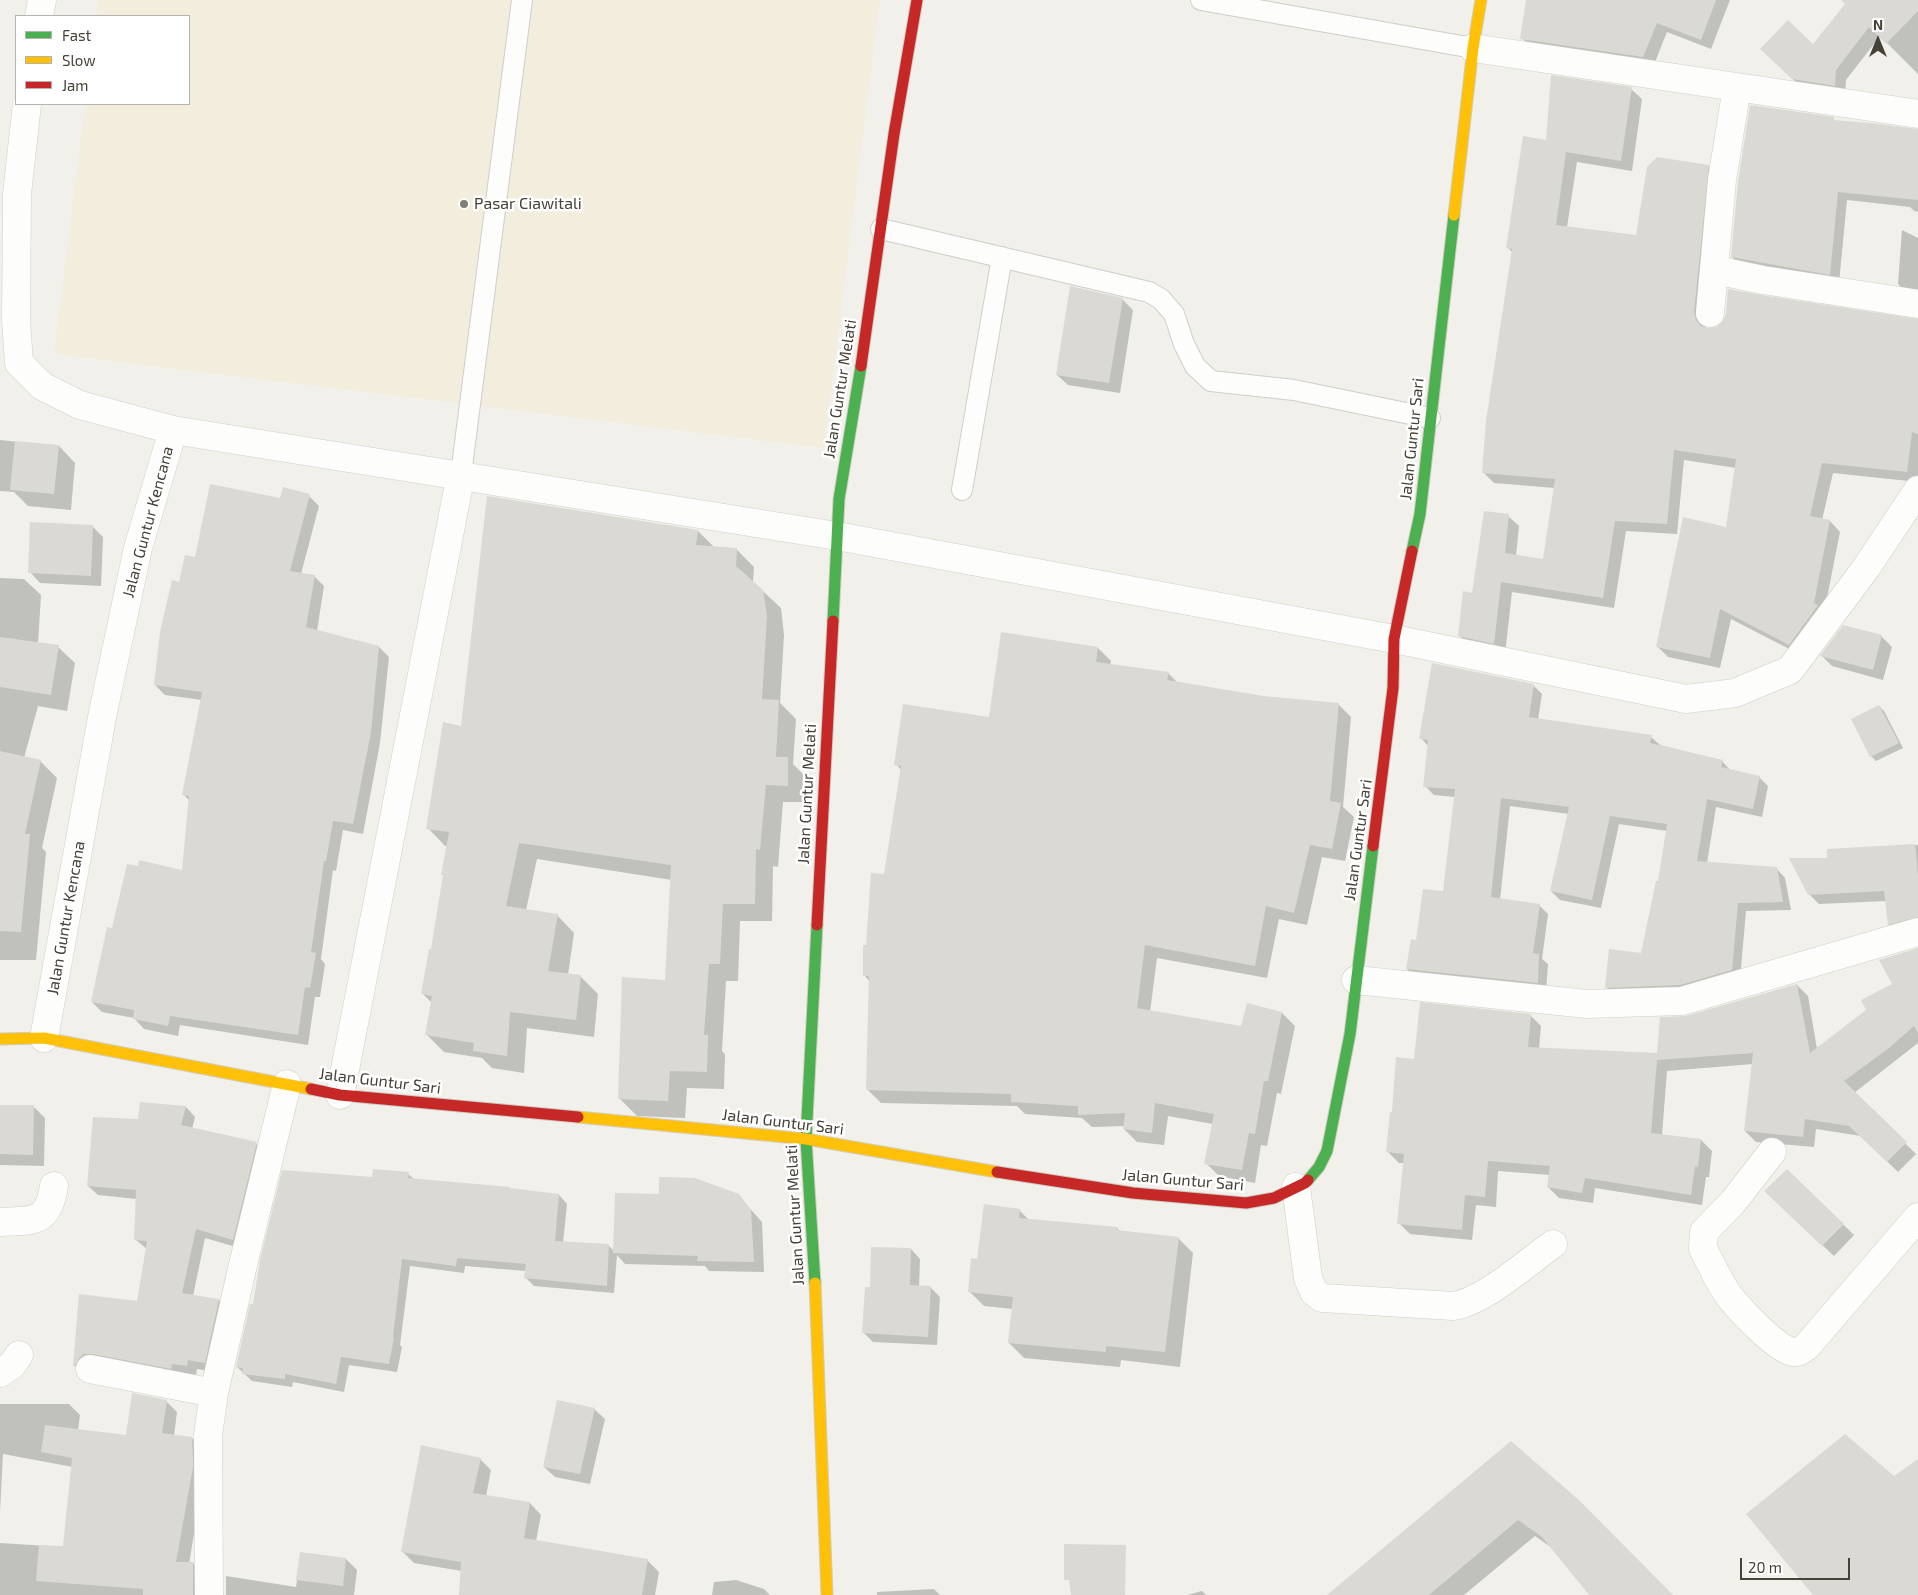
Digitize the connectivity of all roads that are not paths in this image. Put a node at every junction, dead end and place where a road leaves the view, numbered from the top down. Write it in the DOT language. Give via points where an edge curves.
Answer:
graph roads {
  1 [pos="42,0"];
  2 [pos="522,0"];
  3 [pos="917,0"];
  4 [pos="1201,0"];
  5 [pos="1481,0"];
  6 [pos="40,15"];
  7 [pos="1473,48"];
  8 [pos="1737,87"];
  9 [pos="27,105"];
  10 [pos="1918,114"];
  11 [pos="881,229"];
  12 [pos="1002,257"];
  13 [pos="1715,270"];
  14 [pos="1918,304"];
  15 [pos="1710,313"];
  16 [pos="1430,418"];
  17 [pos="172,430"];
  18 [pos="461,474"];
  19 [pos="962,490"];
  20 [pos="1918,490"];
  21 [pos="837,536"];
  22 [pos="1394,639"];
  23 [pos="1918,932"];
  24 [pos="1356,980"];
  25 [pos="44,1038"];
  26 [pos="0,1039"];
  27 [pos="287,1084"];
  28 [pos="340,1095"];
  29 [pos="806,1139"];
  30 [pos="1772,1152"];
  31 [pos="54,1186"];
  32 [pos="1296,1187"];
  33 [pos="1918,1217"];
  34 [pos="0,1222"];
  35 [pos="1553,1244"];
  36 [pos="19,1355"];
  37 [pos="90,1369"];
  38 [pos="0,1373"];
  39 [pos="214,1393"];
  40 [pos="209,1595"];
  41 [pos="827,1595"];
  1 -- 6 [label="street"];
  2 -- 18 [label="lane"];
  3 -- 11 [label="street, Jalan Guntur Melati"];
  4 -- 7 [label="lane"];
  5 -- 7 [label="street, Jalan Guntur Sari"];
  7 -- 8 [label="street"];
  7 -- 16 [label="street, Jalan Guntur Sari"];
  8 -- 10 [label="street"];
  8 -- 13 [label="street" via="1722,180"];
  9 -- 17 [label="street, Jalan Guntur Kencana" via="17,194 19,363 42,386 80,405"];
  11 -- 12 [label="lane"];
  11 -- 21 [label="street, Jalan Guntur Melati" via="838,499"];
  12 -- 16 [label="lane" via="1149,292 1161,299 1174,314 1195,366 1211,380 1294,390"];
  12 -- 19 [label="lane"];
  13 -- 14 [label="street"];
  13 -- 15 [label="street"];
  16 -- 22 [label="street, Jalan Guntur Sari" via="1420,514"];
  17 -- 18 [label="street"];
  17 -- 25 [label="street, Jalan Guntur Kencana" via="138,548 103,712"];
  18 -- 21 [label="street"];
  18 -- 28 [label="street"];
  20 -- 22 [label="street" via="1866,568 1790,670 1735,693 1686,699"];
  21 -- 22 [label="street"];
  21 -- 29 [label="street, Jalan Guntur Melati"];
  22 -- 24 [label="street, Jalan Guntur Sari" via="1388,724"];
  23 -- 24 [label="street" via="1682,1001 1587,1004"];
  24 -- 32 [label="street, Jalan Guntur Sari" via="1350,1034 1327,1151 1319,1168 1305,1183"];
  25 -- 26 [label="street, Jalan Guntur Sari"];
  25 -- 27 [label="street, Jalan Guntur Sari"];
  27 -- 28 [label="street, Jalan Guntur Sari"];
  27 -- 39 [label="street"];
  28 -- 29 [label="street, Jalan Guntur Sari"];
  29 -- 32 [label="street, Jalan Guntur Sari" via="1133,1193 1246,1203 1274,1198"];
  29 -- 41 [label="street, Jalan Guntur Melati" via="817,1323"];
  30 -- 33 [label="street" via="1733,1202 1704,1232 1703,1249 1726,1292 1747,1318 1784,1349 1793,1352 1807,1346"];
  31 -- 34 [label="street" via="51,1202 44,1214 34,1220"];
  32 -- 35 [label="street" via="1308,1278 1314,1292 1322,1298 1463,1304 1489,1290"];
  36 -- 38 [label="street"];
  37 -- 39 [label="street"];
  39 -- 40 [label="street" via="208,1443"];
}
